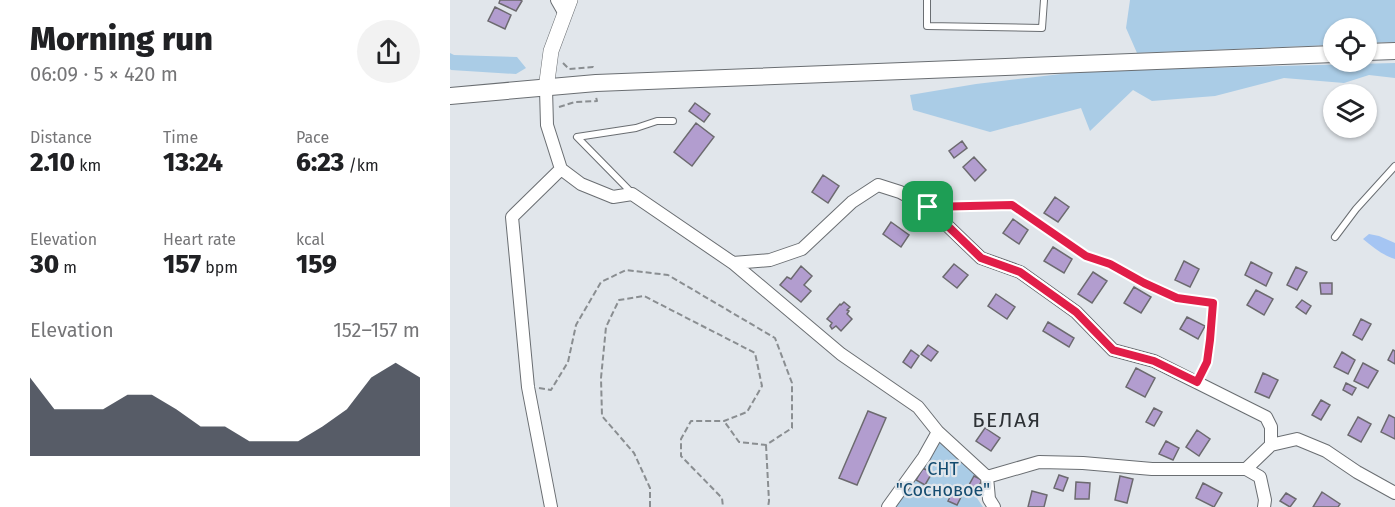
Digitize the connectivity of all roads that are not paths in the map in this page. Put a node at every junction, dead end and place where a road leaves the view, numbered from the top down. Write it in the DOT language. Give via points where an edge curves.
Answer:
graph roads {
  1 [pos="557,0"];
  2 [pos="927,0"];
  3 [pos="1044,0"];
  4 [pos="568,7"];
  5 [pos="1395,51"];
  6 [pos="1377,52"];
  7 [pos="1323,54"];
  8 [pos="546,89"];
  9 [pos="450,96"];
  10 [pos="673,121"];
  11 [pos="1395,166"];
  12 [pos="561,169"];
  13 [pos="632,194"];
  14 [pos="928,207"];
  15 [pos="1335,237"];
  16 [pos="733,263"];
  17 [pos="1197,382"];
  18 [pos="938,432"];
  19 [pos="1270,445"];
  20 [pos="1246,469"];
  21 [pos="987,477"];
  22 [pos="1395,493"];
  23 [pos="551,507"];
  24 [pos="888,507"];
  25 [pos="994,507"];
  26 [pos="1264,507"];
  1 -- 4 [label="street"];
  2 -- 3 [label="lane" via="927,26 1042,27"];
  4 -- 8 [label="street" via="551,51"];
  5 -- 6 [label="main road"];
  7 -- 8 [label="main road" via="608,83"];
  8 -- 9 [label="main road"];
  8 -- 12 [label="street" via="547,125"];
  10 -- 13 [label="lane" via="577,137"];
  11 -- 15 [label="lane"];
  12 -- 13 [label="street" via="581,184 613,197"];
  12 -- 23 [label="street" via="512,217 528,387"];
  13 -- 16 [label="street"];
  14 -- 16 [label="street" via="878,185 852,202 802,249 770,260"];
  14 -- 17 [label="street" via="981,258 1020,272 1076,312 1113,350 1154,361"];
  14 -- 17 [label="lane" via="1012,205 1086,256 1177,298 1213,303 1207,362"];
  16 -- 18 [label="street" via="841,354 918,407"];
  17 -- 19 [label="street" via="1266,417 1271,427"];
  18 -- 21 [label="street"];
  18 -- 24 [label="street"];
  19 -- 20 [label="street"];
  19 -- 22 [label="street" via="1297,439 1326,451"];
  20 -- 21 [label="street" via="1152,469 1038,462"];
  20 -- 26 [label="street" via="1260,477"];
  21 -- 25 [label="street" via="989,500"];
}
